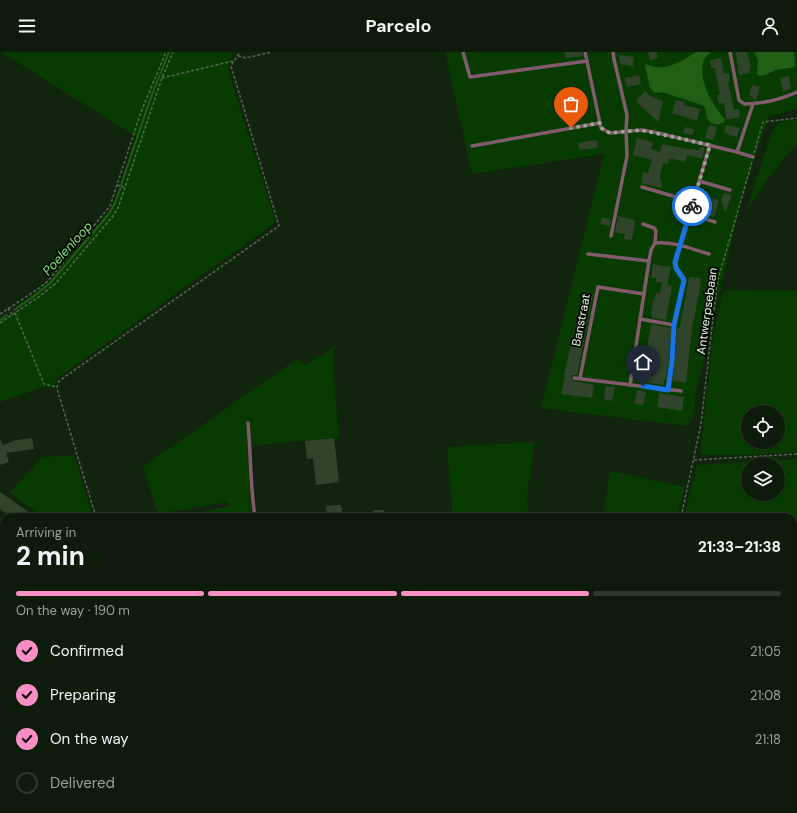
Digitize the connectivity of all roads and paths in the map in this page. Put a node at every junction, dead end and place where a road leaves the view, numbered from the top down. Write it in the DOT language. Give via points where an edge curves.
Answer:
graph roads {
  1 [pos="166,52"];
  2 [pos="173,52"];
  3 [pos="239,52"];
  4 [pos="272,52"];
  5 [pos="463,52"];
  6 [pos="585,52"];
  7 [pos="613,52"];
  8 [pos="730,52"];
  9 [pos="238,56"];
  10 [pos="234,60"];
  11 [pos="587,61"];
  12 [pos="162,78"];
  13 [pos="797,92"];
  14 [pos="753,104"];
  15 [pos="797,118"];
  16 [pos="600,123"];
  17 [pos="626,130"];
  18 [pos="710,145"];
  19 [pos="472,146"];
  20 [pos="737,152"];
  21 [pos="753,157"];
  22 [pos="699,181"];
  23 [pos="117,185"];
  24 [pos="124,187"];
  25 [pos="642,187"];
  26 [pos="730,190"];
  27 [pos="693,202"];
  28 [pos="689,214"];
  29 [pos="715,222"];
  30 [pos="643,224"];
  31 [pos="610,236"];
  32 [pos="655,243"];
  33 [pos="679,245"];
  34 [pos="588,254"];
  35 [pos="709,254"];
  36 [pos="649,260"];
  37 [pos="644,294"];
  38 [pos="8,308"];
  39 [pos="0,314"];
  40 [pos="15,314"];
  41 [pos="12,315"];
  42 [pos="640,319"];
  43 [pos="0,323"];
  44 [pos="674,325"];
  45 [pos="574,378"];
  46 [pos="580,378"];
  47 [pos="630,385"];
  48 [pos="57,387"];
  49 [pos="668,390"];
  50 [pos="681,391"];
  51 [pos="248,423"];
  52 [pos="797,454"];
  53 [pos="694,460"];
  54 [pos="95,513"];
  55 [pos="254,513"];
  56 [pos="682,513"];
  1 -- 23 [label="path" via="141,112"];
  2 -- 12 [label="path"];
  3 -- 9 [label="path"];
  4 -- 9 [label="path" via="246,58"];
  5 -- 11 [label="lane" via="470,77"];
  6 -- 11 [label="lane"];
  7 -- 17 [label="lane" via="627,115"];
  8 -- 14 [label="lane" via="739,100 744,104"];
  9 -- 10 [label="path"];
  10 -- 12 [label="path"];
  10 -- 48 [label="path" via="231,66 279,226 58,381"];
  11 -- 16 [label="lane"];
  12 -- 24 [label="path"];
  13 -- 14 [label="lane"];
  14 -- 20 [label="lane"];
  15 -- 21 [label="path, Antwerpsebaan" via="763,122"];
  16 -- 17 [label="lane" via="601,128 610,133"];
  16 -- 19 [label="lane"];
  17 -- 18 [label="lane" via="647,131"];
  17 -- 31 [label="lane" via="627,156"];
  18 -- 20 [label="lane"];
  18 -- 22 [label="lane"];
  20 -- 21 [label="lane"];
  21 -- 53 [label="path, Antwerpsebaan" via="717,283 701,424"];
  22 -- 26 [label="lane"];
  22 -- 27 [label="lane"];
  23 -- 24 [label="path"];
  23 -- 38 [label="path" via="110,206 48,280"];
  24 -- 40 [label="path" via="113,216 56,282"];
  25 -- 27 [label="lane"];
  27 -- 28 [label="lane"];
  28 -- 29 [label="lane"];
  28 -- 33 [label="lane"];
  30 -- 32 [label="lane" via="656,231"];
  32 -- 33 [label="lane"];
  32 -- 36 [label="lane"];
  33 -- 35 [label="lane"];
  33 -- 44 [label="lane" via="675,262 684,280"];
  34 -- 36 [label="lane"];
  36 -- 37 [label="lane"];
  37 -- 42 [label="lane"];
  37 -- 46 [label="lane, Banstraat" via="598,287"];
  38 -- 39 [label="path"];
  38 -- 41 [label="path"];
  40 -- 41 [label="path"];
  40 -- 48 [label="path" via="44,384"];
  41 -- 43 [label="path"];
  42 -- 44 [label="lane"];
  42 -- 47 [label="lane"];
  44 -- 49 [label="lane"];
  45 -- 46 [label="lane"];
  46 -- 47 [label="lane"];
  47 -- 49 [label="lane"];
  48 -- 54 [label="path"];
  49 -- 50 [label="lane"];
  51 -- 55 [label="lane"];
  52 -- 53 [label="path"];
  53 -- 56 [label="path, Antwerpsebaan"];
}
